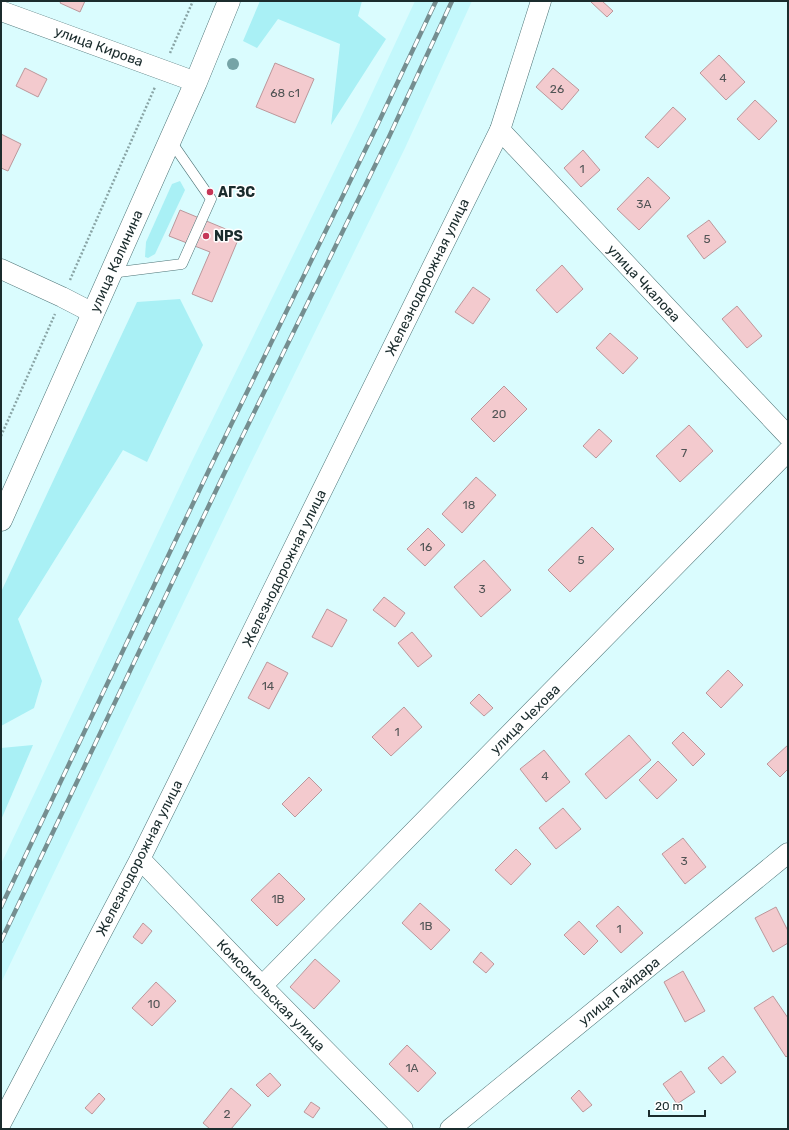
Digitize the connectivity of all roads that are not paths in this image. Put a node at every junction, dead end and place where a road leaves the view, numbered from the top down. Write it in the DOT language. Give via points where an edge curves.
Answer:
graph roads {
  1 [pos="229,1"];
  2 [pos="540,1"];
  3 [pos="1,12"];
  4 [pos="196,82"];
  5 [pos="500,130"];
  6 [pos="170,140"];
  7 [pos="1,268"];
  8 [pos="111,273"];
  9 [pos="93,313"];
  10 [pos="788,436"];
  11 [pos="788,451"];
  12 [pos="1,520"];
  13 [pos="788,853"];
  14 [pos="140,859"];
  15 [pos="262,986"];
  16 [pos="1,1123"];
  17 [pos="403,1129"];
  18 [pos="450,1129"];
  1 -- 4 [label="main road, улица Калинина"];
  2 -- 5 [label="street, Железнодорожная улица"];
  3 -- 4 [label="street, улица Кирова"];
  4 -- 6 [label="main road, улица Калинина"];
  5 -- 10 [label="street, улица Чкалова"];
  5 -- 14 [label="street, Железнодорожная улица"];
  6 -- 8 [label="main road, улица Калинина"];
  6 -- 8 [label="lane" via="211,198 202,220 182,264"];
  7 -- 9 [label="street"];
  8 -- 9 [label="main road, улица Калинина"];
  9 -- 12 [label="main road, улица Калинина"];
  11 -- 15 [label="street, улица Чехова"];
  13 -- 18 [label="street, улица Гайдара"];
  14 -- 15 [label="street, Комсомольская улица"];
  14 -- 16 [label="street, Железнодорожная улица"];
  15 -- 17 [label="street, Комсомольская улица"];
}
